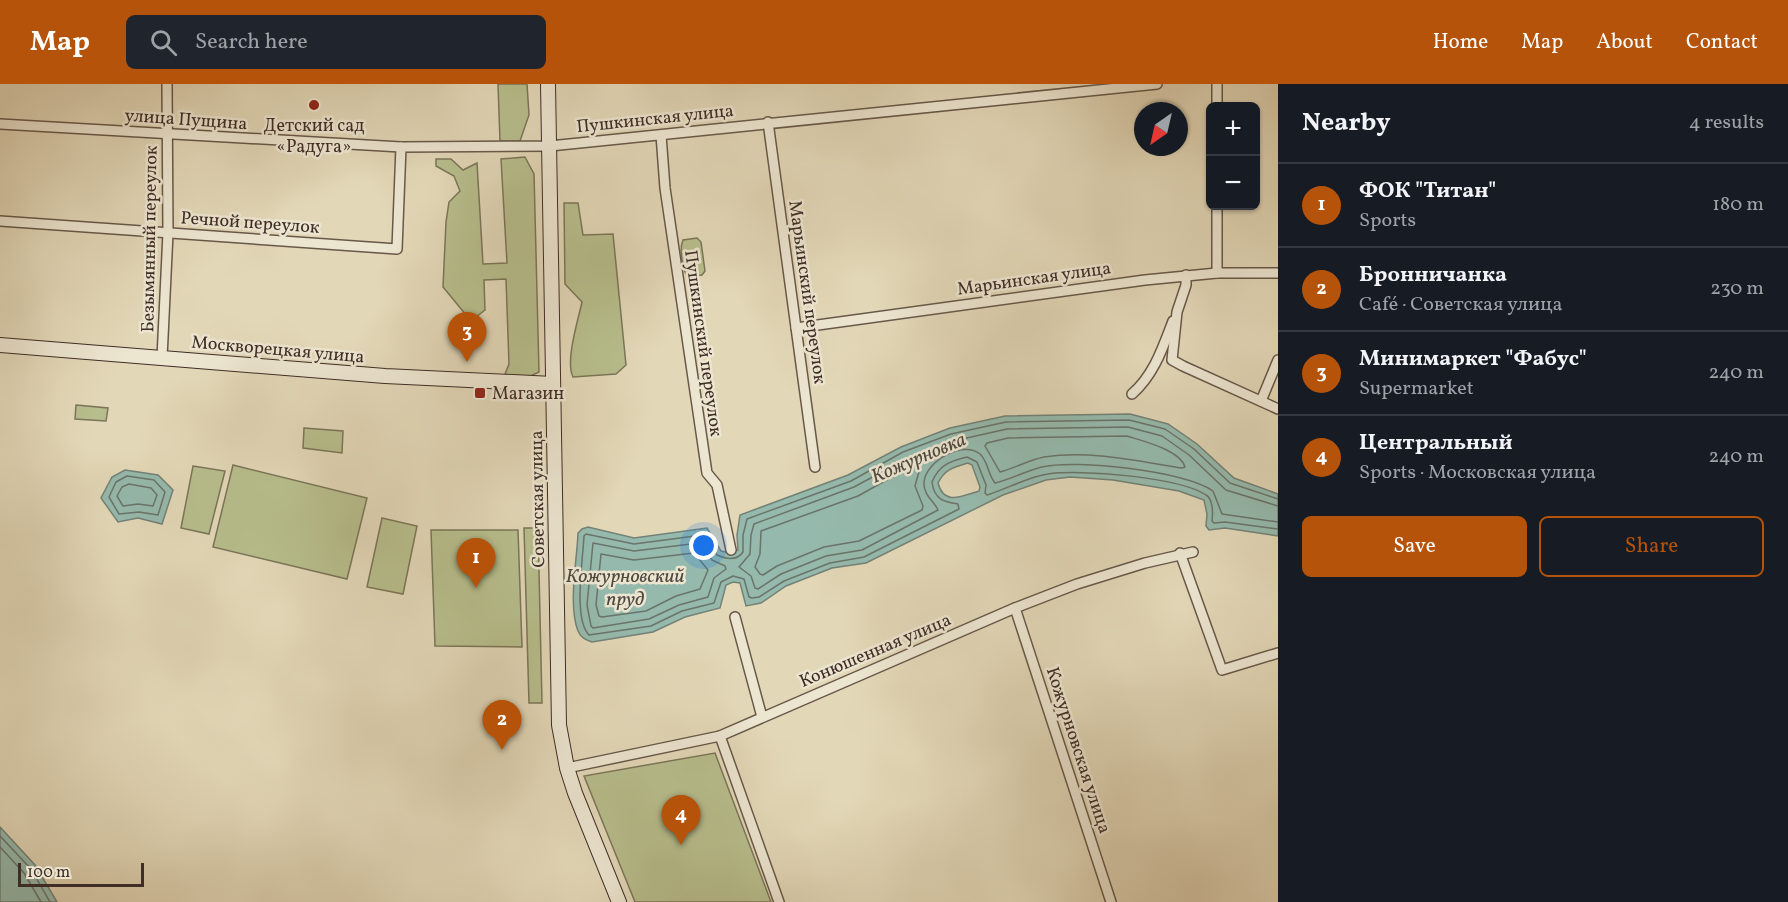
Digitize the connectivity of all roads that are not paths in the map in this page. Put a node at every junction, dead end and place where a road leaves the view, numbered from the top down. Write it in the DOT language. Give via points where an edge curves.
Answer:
graph roads {
  1 [pos="167,84"];
  2 [pos="548,84"];
  3 [pos="1157,84"];
  4 [pos="1217,84"];
  5 [pos="1217,102"];
  6 [pos="768,122"];
  7 [pos="0,124"];
  8 [pos="168,134"];
  9 [pos="661,135"];
  10 [pos="550,146"];
  11 [pos="401,147"];
  12 [pos="1217,210"];
  13 [pos="0,221"];
  14 [pos="168,233"];
  15 [pos="1217,273"];
  16 [pos="1278,273"];
  17 [pos="1186,275"];
  18 [pos="1177,312"];
  19 [pos="796,328"];
  20 [pos="0,345"];
  21 [pos="162,358"];
  22 [pos="1278,360"];
  23 [pos="554,384"];
  24 [pos="1132,394"];
  25 [pos="1261,401"];
  26 [pos="1278,409"];
  27 [pos="814,467"];
  28 [pos="731,550"];
  29 [pos="1193,552"];
  30 [pos="1180,553"];
  31 [pos="1015,608"];
  32 [pos="735,617"];
  33 [pos="1278,653"];
  34 [pos="762,717"];
  35 [pos="720,736"];
  36 [pos="567,768"];
  37 [pos="619,902"];
  38 [pos="779,902"];
  39 [pos="1111,902"];
  1 -- 8 [label="street, Безымянный переулок"];
  2 -- 10 [label="main road, Советская улица"];
  3 -- 6 [label="street, Пушкинская улица"];
  4 -- 5 [label="street"];
  6 -- 9 [label="street, Пушкинская улица"];
  6 -- 19 [label="street, Марьинский переулок"];
  7 -- 8 [label="street, улица Пущина"];
  8 -- 11 [label="street, улица Пущина"];
  8 -- 14 [label="street, Безымянный переулок"];
  9 -- 10 [label="street, Пушкинская улица"];
  9 -- 28 [label="street, Пушкинский переулок" via="665,188 707,473 717,485"];
  10 -- 11 [label="street, улица Пущина"];
  10 -- 23 [label="main road, Советская улица"];
  11 -- 14 [label="street, Речной переулок" via="397,249"];
  12 -- 15 [label="street"];
  13 -- 14 [label="street, Речной переулок"];
  14 -- 21 [label="street, Безымянный переулок"];
  15 -- 16 [label="street, Марьинская улица"];
  15 -- 17 [label="street, Марьинская улица"];
  17 -- 18 [label="street"];
  17 -- 19 [label="street, Марьинская улица"];
  18 -- 24 [label="street" via="1144,384"];
  18 -- 25 [label="street" via="1172,360"];
  19 -- 27 [label="street, Марьинский переулок"];
  20 -- 21 [label="main road, Москворецкая улица"];
  21 -- 23 [label="main road, Москворецкая улица" via="386,376"];
  22 -- 25 [label="street"];
  23 -- 36 [label="main road, Советская улица" via="557,680 559,725"];
  25 -- 26 [label="street"];
  29 -- 30 [label="street, Конюшенная улица"];
  30 -- 31 [label="street, Конюшенная улица" via="1077,584"];
  30 -- 33 [label="street" via="1222,670"];
  31 -- 34 [label="street, Конюшенная улица"];
  31 -- 39 [label="street, Кожурновская улица"];
  32 -- 34 [label="street"];
  34 -- 35 [label="street, Конюшенная улица"];
  35 -- 36 [label="street, Конюшенная улица"];
  35 -- 38 [label="street"];
  36 -- 37 [label="main road, Советская улица"];
}
